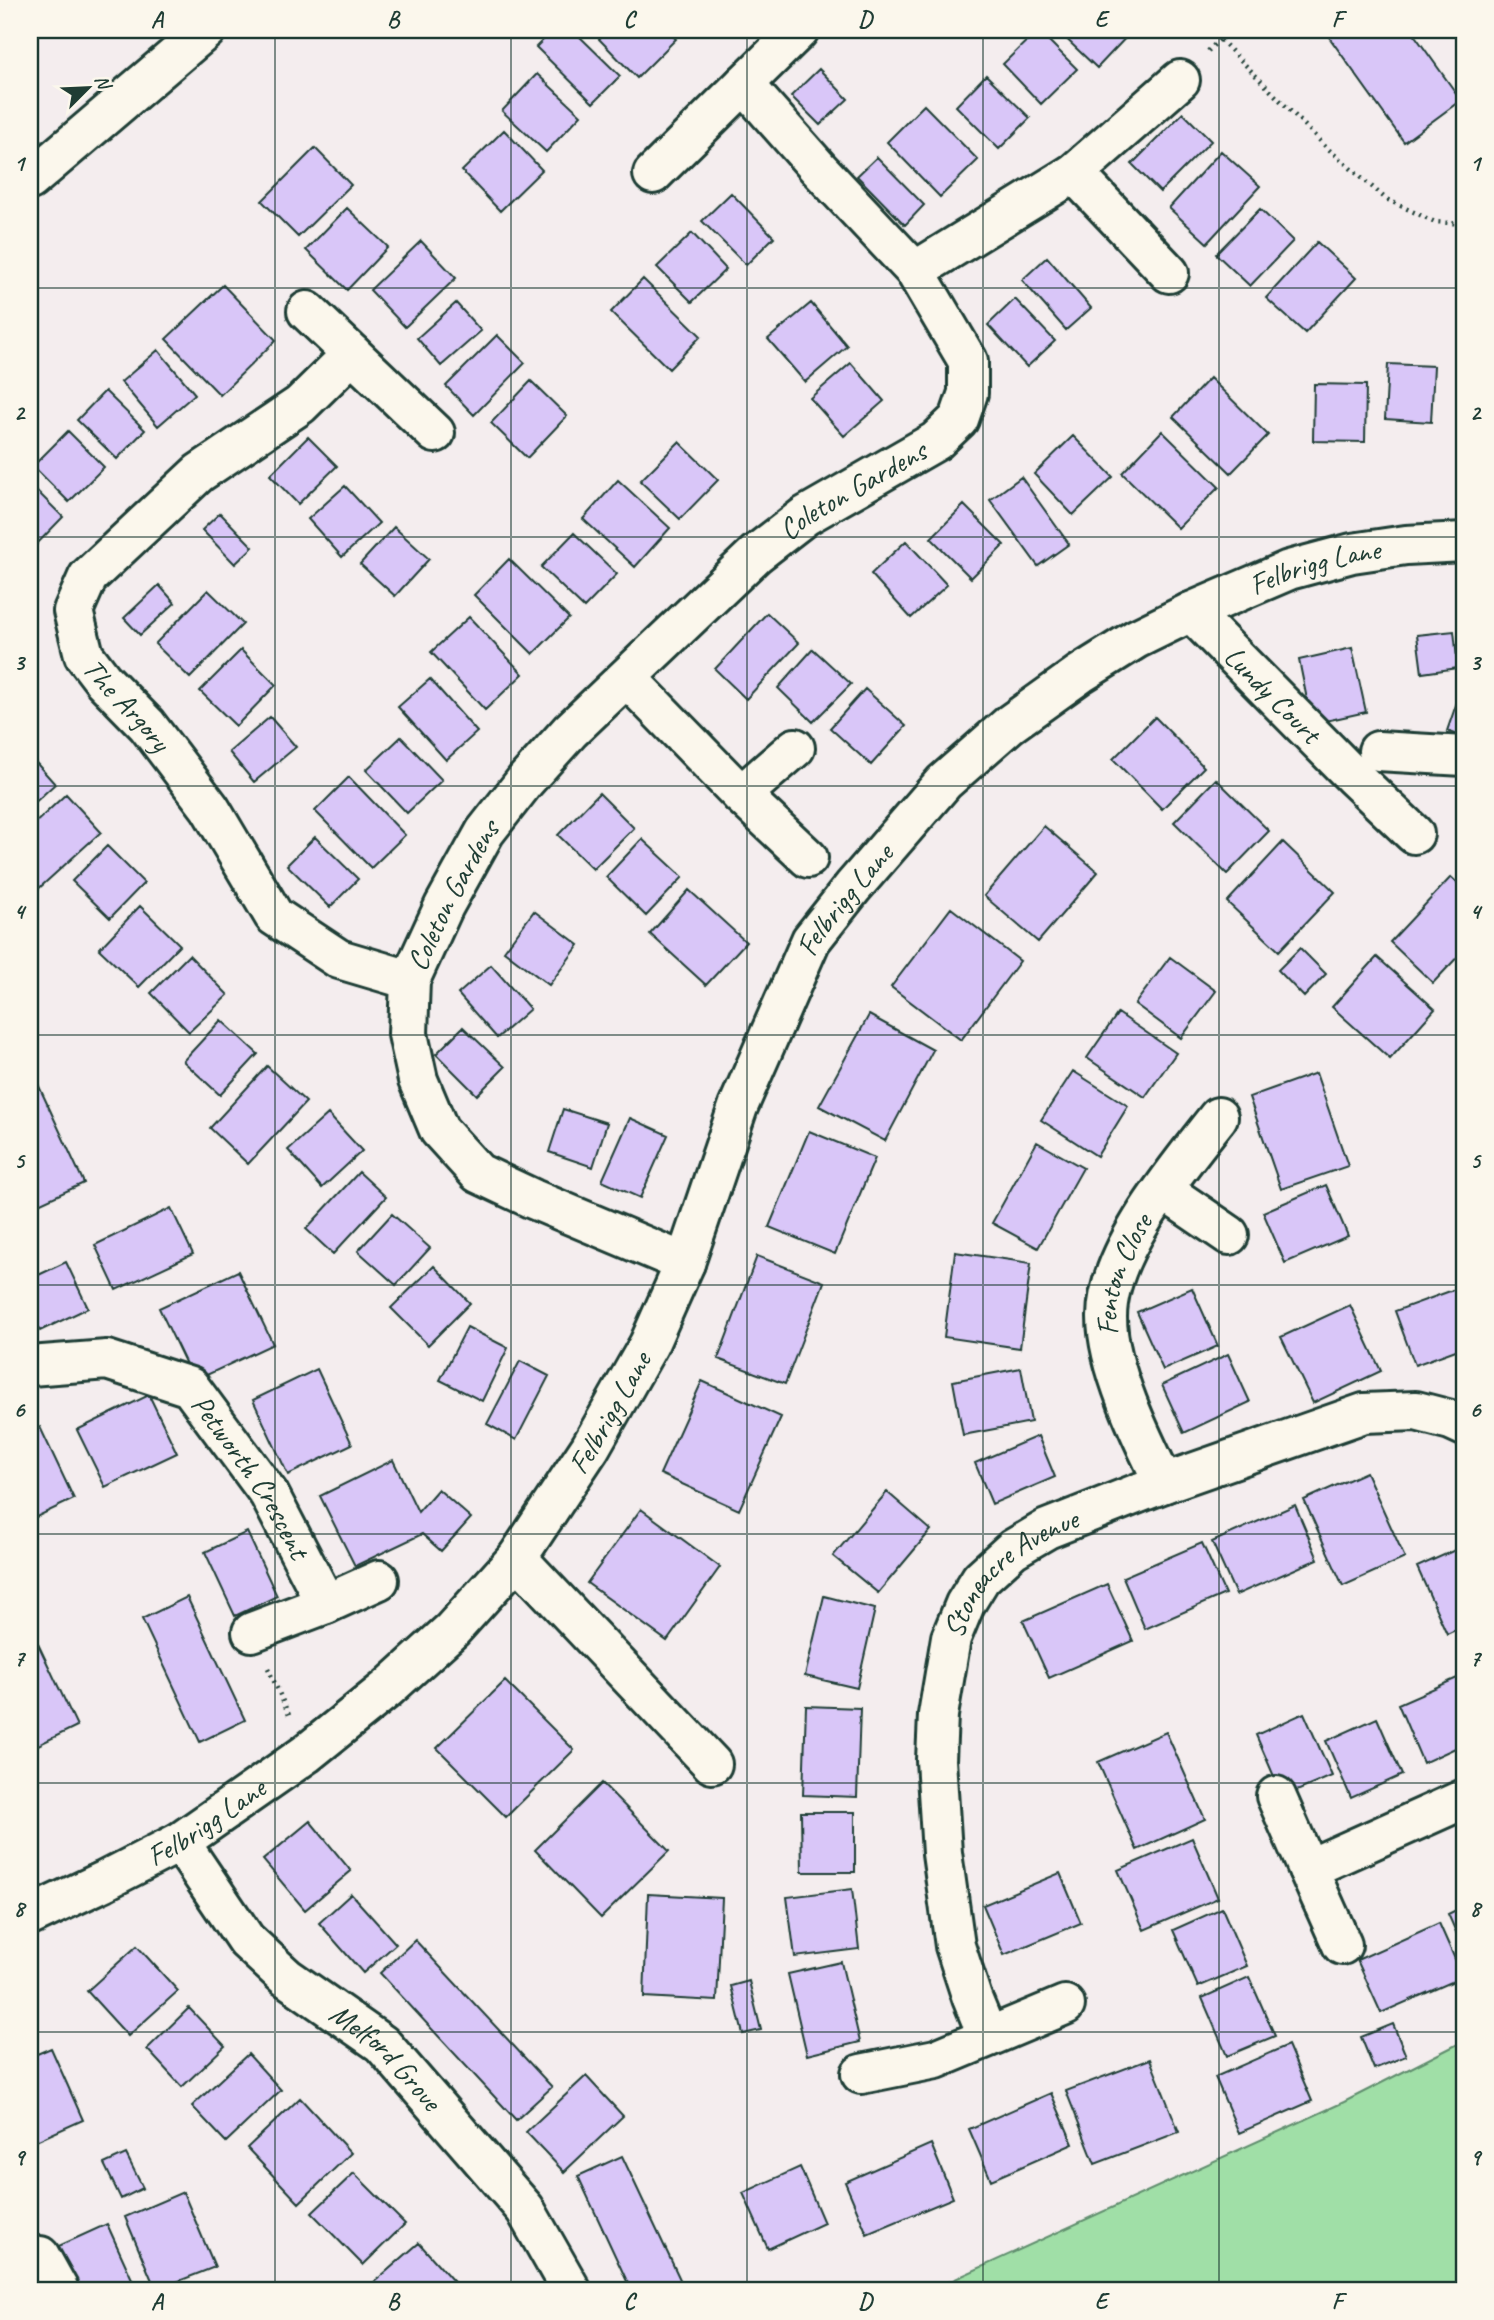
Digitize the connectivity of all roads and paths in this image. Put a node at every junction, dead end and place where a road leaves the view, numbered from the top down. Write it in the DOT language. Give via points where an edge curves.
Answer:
graph roads {
  1 [pos="206,30"];
  2 [pos="799,30"];
  3 [pos="1211,30"];
  4 [pos="1180,79"];
  5 [pos="744,83"];
  6 [pos="1074,173"];
  7 [pos="653,174"];
  8 [pos="30,180"];
  9 [pos="1464,224"];
  10 [pos="915,271"];
  11 [pos="1169,273"];
  12 [pos="307,311"];
  13 [pos="352,354"];
  14 [pos="435,433"];
  15 [pos="1464,542"];
  16 [pos="1191,612"];
  17 [pos="627,678"];
  18 [pos="795,747"];
  19 [pos="1378,751"];
  20 [pos="1464,756"];
  21 [pos="741,795"];
  22 [pos="1414,834"];
  23 [pos="808,859"];
  24 [pos="411,980"];
  25 [pos="1218,1117"];
  26 [pos="1163,1190"];
  27 [pos="1229,1235"];
  28 [pos="685,1263"];
  29 [pos="30,1366"];
  30 [pos="1464,1426"];
  31 [pos="1164,1483"];
  32 [pos="517,1558"];
  33 [pos="379,1580"];
  34 [pos="326,1604"];
  35 [pos="252,1632"];
  36 [pos="306,1754"];
  37 [pos="712,1764"];
  38 [pos="1276,1796"];
  39 [pos="1464,1799"];
  40 [pos="180,1842"];
  41 [pos="1308,1869"];
  42 [pos="30,1916"];
  43 [pos="1342,1945"];
  44 [pos="1065,2006"];
  45 [pos="988,2037"];
  46 [pos="861,2074"];
  47 [pos="40,2256"];
  48 [pos="58,2290"];
  49 [pos="571,2290"];
  1 -- 8 [label="street"];
  2 -- 5 [label="street"];
  3 -- 9 [label="path" via="1326,147 1386,199 1434,222"];
  4 -- 6 [label="street"];
  5 -- 7 [label="street"];
  5 -- 10 [label="street, Coleton Gardens"];
  6 -- 10 [label="street"];
  6 -- 11 [label="street"];
  10 -- 17 [label="street, Coleton Gardens" via="968,361 968,393 959,419 936,441 805,516 756,554"];
  12 -- 13 [label="street"];
  13 -- 14 [label="street"];
  13 -- 24 [label="street, The Argory" via="300,405 199,473 88,577 73,611 84,655 147,725 210,808 274,916 339,959"];
  15 -- 16 [label="street, Felbrigg Lane" via="1352,552 1289,570"];
  16 -- 19 [label="street, Lundy Court"];
  16 -- 28 [label="street, Felbrigg Lane" via="1136,639 1010,724 944,782 811,940 738,1107"];
  17 -- 21 [label="street"];
  17 -- 24 [label="street, Coleton Gardens" via="570,731 485,832 444,906"];
  18 -- 21 [label="street"];
  19 -- 20 [label="street"];
  19 -- 22 [label="street, Lundy Court"];
  21 -- 23 [label="street"];
  24 -- 28 [label="street, Coleton Gardens" via="408,1034 418,1080 439,1130 478,1173"];
  25 -- 26 [label="street, Fenton Close"];
  26 -- 27 [label="street, Fenton Close"];
  26 -- 31 [label="street, Fenton Close" via="1116,1269 1107,1316 1112,1353 1139,1435"];
  28 -- 32 [label="street, Felbrigg Lane" via="649,1344 590,1448"];
  29 -- 34 [label="street, Petworth Crescent" via="107,1360 190,1387 269,1494"];
  30 -- 31 [label="street, Stoneacre Avenue" via="1416,1411 1364,1413"];
  31 -- 45 [label="street, Stoneacre Avenue" via="1048,1529 1013,1549 981,1578 951,1638 938,1715 936,1760 942,1853 955,1946"];
  32 -- 36 [label="street, Felbrigg Lane" via="452,1630"];
  32 -- 37 [label="street"];
  33 -- 34 [label="street"];
  34 -- 35 [label="street"];
  35 -- 36 [label="path"];
  36 -- 40 [label="street, Felbrigg Lane"];
  38 -- 41 [label="street"];
  39 -- 41 [label="street"];
  40 -- 42 [label="street, Felbrigg Lane"];
  40 -- 49 [label="street, Melford Grove" via="246,1940 286,1977 382,2044 526,2209"];
  41 -- 43 [label="street"];
  44 -- 45 [label="street"];
  45 -- 46 [label="street" via="936,2059"];
  47 -- 48 [label="street"];
}
